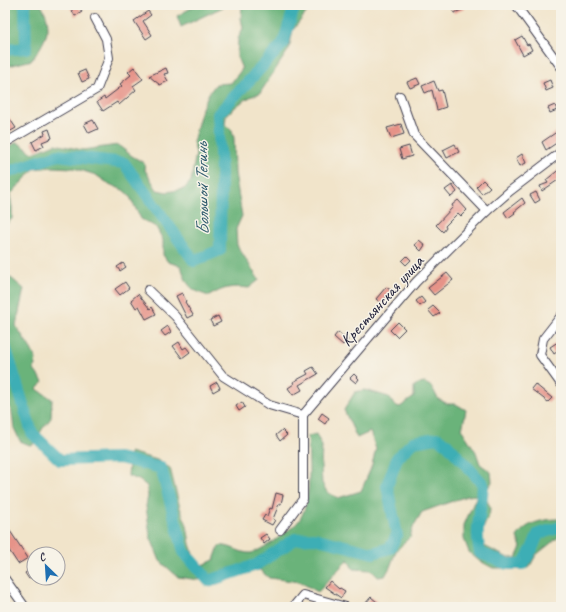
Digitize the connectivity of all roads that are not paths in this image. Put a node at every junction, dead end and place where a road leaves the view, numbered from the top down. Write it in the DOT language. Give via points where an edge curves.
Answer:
graph roads {
  1 [pos="516,5"];
  2 [pos="95,18"];
  3 [pos="561,67"];
  4 [pos="400,96"];
  5 [pos="5,143"];
  6 [pos="561,152"];
  7 [pos="488,211"];
  8 [pos="148,290"];
  9 [pos="561,316"];
  10 [pos="561,384"];
  11 [pos="303,415"];
  12 [pos="280,530"];
  13 [pos="5,579"];
  14 [pos="25,607"];
  15 [pos="293,607"];
  16 [pos="346,607"];
  1 -- 3 [label="street"];
  2 -- 5 [label="street" via="106,39 109,58 97,89"];
  4 -- 7 [label="street" via="414,135"];
  6 -- 7 [label="street, Крестьянская улица"];
  7 -- 11 [label="street, Крестьянская улица" via="416,282"];
  8 -- 11 [label="street" via="175,316 223,376 269,405"];
  9 -- 10 [label="street" via="543,339 540,355"];
  11 -- 12 [label="street" via="303,499"];
  13 -- 14 [label="street"];
  15 -- 16 [label="street" via="303,595"];
}
